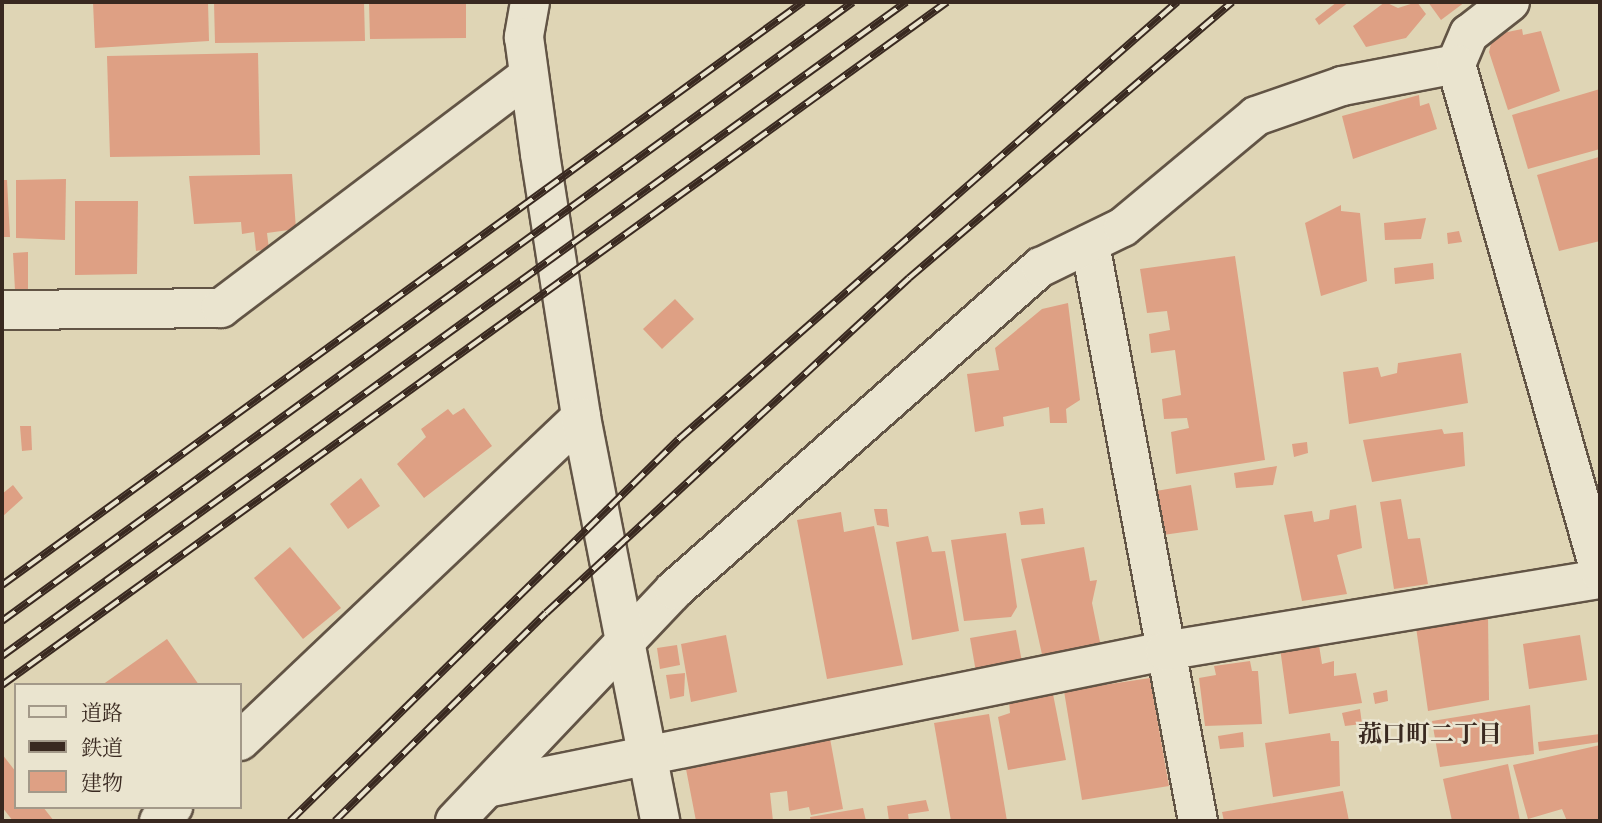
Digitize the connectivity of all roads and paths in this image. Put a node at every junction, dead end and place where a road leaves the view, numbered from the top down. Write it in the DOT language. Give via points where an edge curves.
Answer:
graph roads {
  1 [pos="530,2"];
  2 [pos="1510,2"];
  3 [pos="1456,64"];
  4 [pos="528,76"];
  5 [pos="1090,244"];
  6 [pos="2,310"];
  7 [pos="581,417"];
  8 [pos="1600,572"];
  9 [pos="1600,579"];
  10 [pos="625,643"];
  11 [pos="1165,651"];
  12 [pos="242,739"];
  13 [pos="648,757"];
  14 [pos="487,788"];
  15 [pos="455,821"];
  16 [pos="660,821"];
  17 [pos="1198,821"];
  1 -- 4 [label="street" via="524,37"];
  2 -- 3 [label="street" via="1469,34"];
  3 -- 5 [label="street" via="1342,86 1256,116 1123,227"];
  3 -- 8 [label="street"];
  4 -- 6 [label="street" via="220,308"];
  4 -- 7 [label="street"];
  5 -- 10 [label="street" via="1041,267 674,590"];
  5 -- 11 [label="street"];
  7 -- 10 [label="street"];
  7 -- 12 [label="street"];
  9 -- 11 [label="street"];
  10 -- 13 [label="street"];
  10 -- 14 [label="street"];
  11 -- 13 [label="street"];
  11 -- 17 [label="street"];
  13 -- 14 [label="street"];
  13 -- 16 [label="street"];
  14 -- 15 [label="street"];
}
